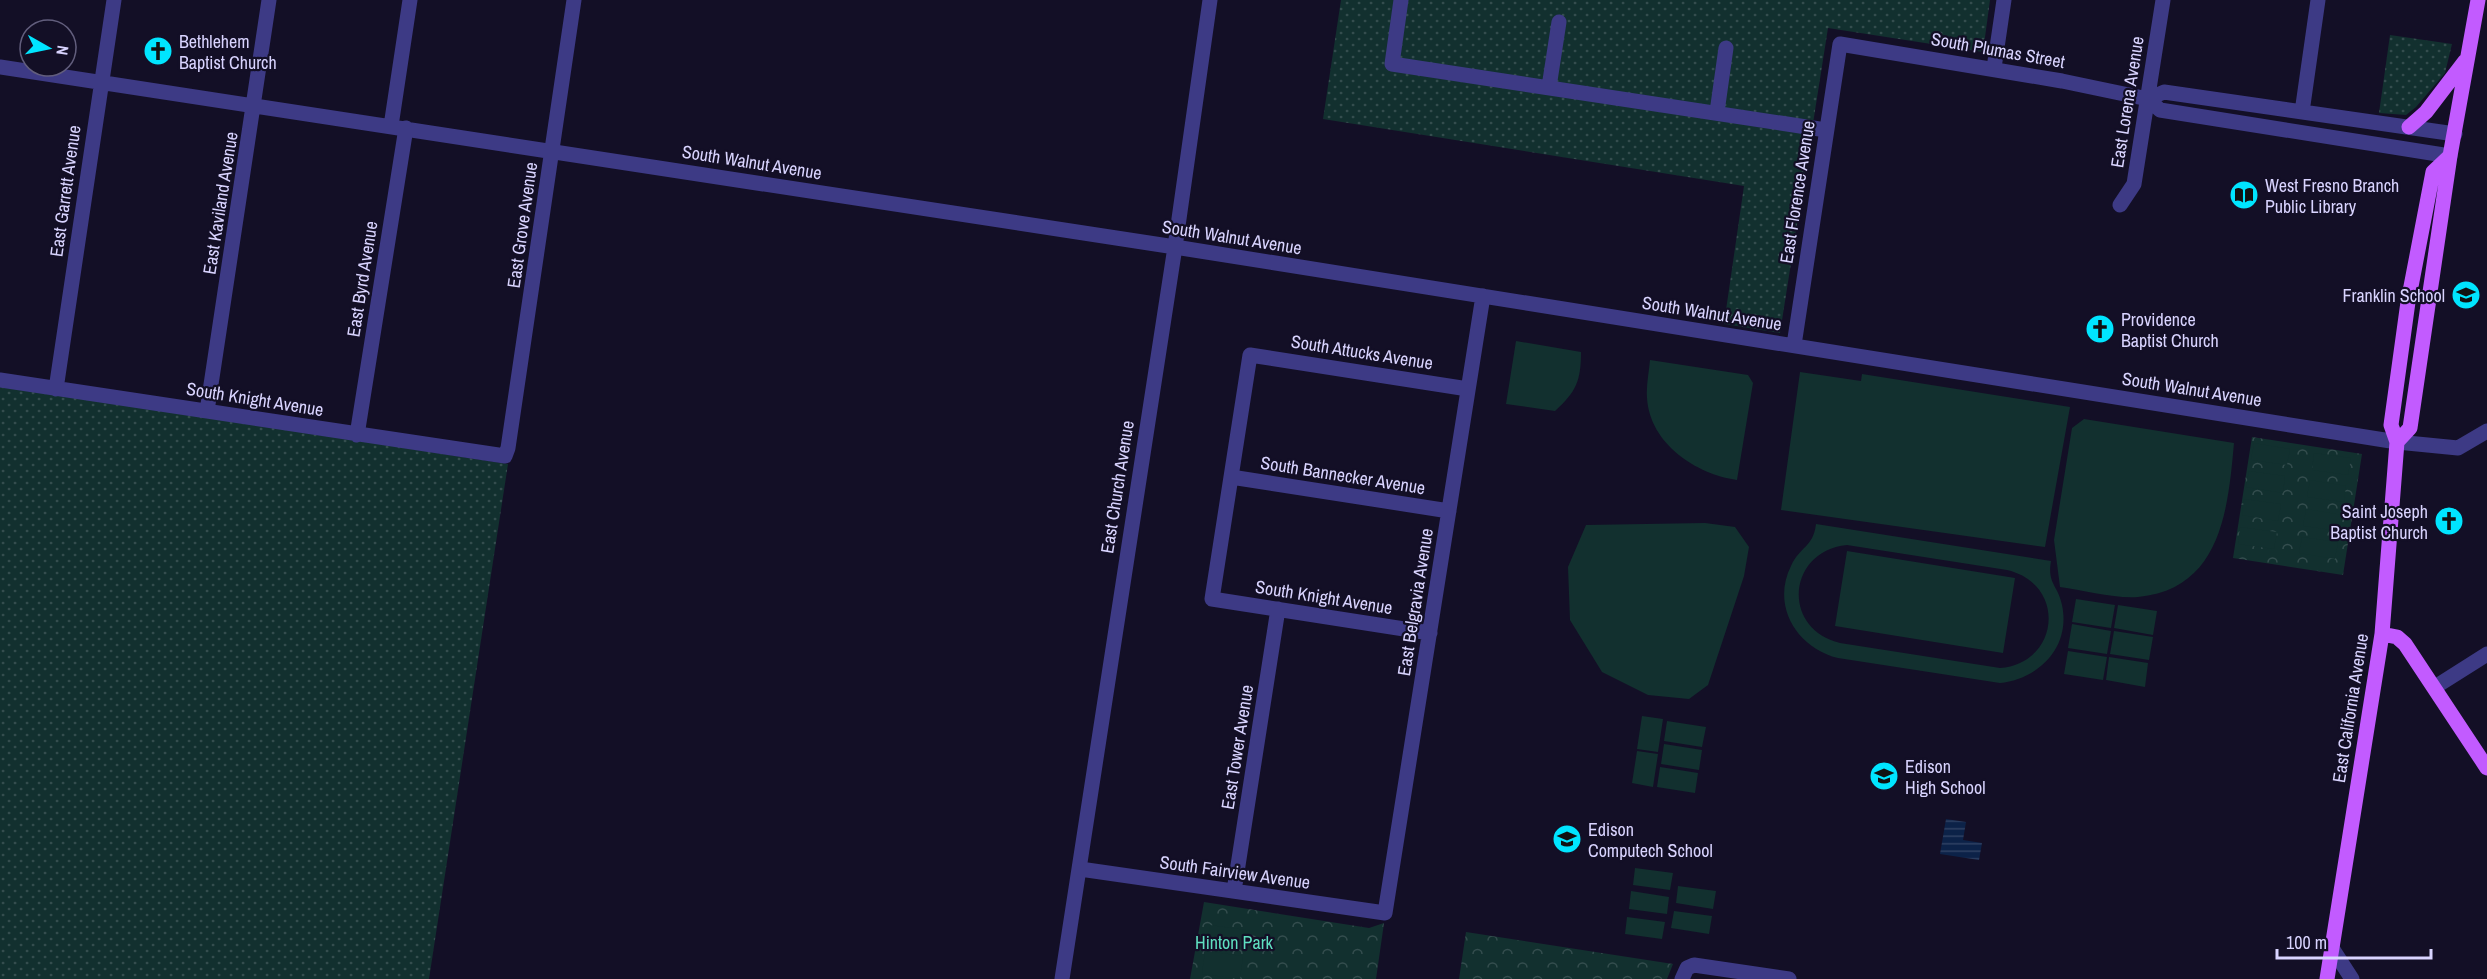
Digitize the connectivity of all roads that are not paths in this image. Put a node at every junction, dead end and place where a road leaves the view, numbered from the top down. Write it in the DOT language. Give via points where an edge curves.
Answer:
graph roads {
  1 [pos="114,0"];
  2 [pos="269,0"];
  3 [pos="410,0"];
  4 [pos="574,0"];
  5 [pos="1210,0"];
  6 [pos="1401,0"];
  7 [pos="2004,0"];
  8 [pos="2163,0"];
  9 [pos="2318,0"];
  10 [pos="2478,0"];
  11 [pos="1559,22"];
  12 [pos="1840,44"];
  13 [pos="1726,48"];
  14 [pos="2468,56"];
  15 [pos="0,67"];
  16 [pos="1994,68"];
  17 [pos="101,84"];
  18 [pos="1549,87"];
  19 [pos="2148,99"];
  20 [pos="255,105"];
  21 [pos="1717,112"];
  22 [pos="2302,112"];
  23 [pos="398,127"];
  24 [pos="2409,127"];
  25 [pos="1826,130"];
  26 [pos="2455,134"];
  27 [pos="552,151"];
  28 [pos="2450,156"];
  29 [pos="2120,205"];
  30 [pos="1175,247"];
  31 [pos="1483,296"];
  32 [pos="1794,345"];
  33 [pos="0,380"];
  34 [pos="56,388"];
  35 [pos="1468,388"];
  36 [pos="207,411"];
  37 [pos="2487,430"];
  38 [pos="357,435"];
  39 [pos="2397,442"];
  40 [pos="505,456"];
  41 [pos="1231,477"];
  42 [pos="1449,512"];
  43 [pos="1278,609"];
  44 [pos="1430,633"];
  45 [pos="2382,634"];
  46 [pos="2487,654"];
  47 [pos="2435,687"];
  48 [pos="2487,768"];
  49 [pos="1080,869"];
  50 [pos="1234,891"];
  51 [pos="1385,913"];
  52 [pos="2332,948"];
  53 [pos="1684,973"];
  54 [pos="1062,979"];
  55 [pos="1789,979"];
  56 [pos="2327,979"];
  57 [pos="2352,979"];
  1 -- 17 [label="street, East Garrett Avenue"];
  2 -- 20 [label="street, East Kaviland Avenue"];
  3 -- 23 [label="street, East Byrd Avenue"];
  4 -- 27 [label="street, East Grove Avenue"];
  5 -- 30 [label="street, East Church Avenue"];
  6 -- 18 [label="street" via="1392,64"];
  7 -- 16 [label="street"];
  8 -- 19 [label="street, East Lorena Avenue"];
  9 -- 22 [label="street"];
  10 -- 14 [label="main road, East California Avenue"];
  11 -- 18 [label="street"];
  12 -- 16 [label="street, South Plumas Street"];
  12 -- 25 [label="street, East Florence Avenue"];
  13 -- 21 [label="street"];
  14 -- 24 [label="main road" via="2426,112"];
  14 -- 26 [label="main road, East California Avenue"];
  15 -- 17 [label="street, South Walnut Avenue"];
  16 -- 19 [label="street, South Plumas Street"];
  17 -- 20 [label="street, South Walnut Avenue"];
  17 -- 34 [label="street, East Garrett Avenue"];
  18 -- 21 [label="street"];
  19 -- 22 [label="street, South Plumas Street" via="2164,92"];
  19 -- 28 [label="street, South Plumas Street" via="2160,110"];
  19 -- 29 [label="street, East Lorena Avenue" via="2134,184"];
  20 -- 23 [label="street, South Walnut Avenue"];
  20 -- 36 [label="street, East Kaviland Avenue"];
  21 -- 25 [label="street"];
  22 -- 24 [label="street, South Plumas Street"];
  23 -- 27 [label="street, South Walnut Avenue"];
  23 -- 38 [label="street, East Byrd Avenue"];
  24 -- 26 [label="street, South Plumas Street"];
  25 -- 32 [label="street, East Florence Avenue"];
  26 -- 28 [label="main road, East California Avenue"];
  27 -- 30 [label="street, South Walnut Avenue"];
  27 -- 40 [label="street, East Grove Avenue"];
  28 -- 39 [label="main road, East California Avenue" via="2433,172 2408,302 2391,425"];
  30 -- 31 [label="street, South Walnut Avenue"];
  30 -- 49 [label="street, East Church Avenue"];
  31 -- 32 [label="street, South Walnut Avenue"];
  31 -- 35 [label="street, East Belgravia Avenue"];
  32 -- 39 [label="street, South Walnut Avenue"];
  33 -- 34 [label="street, South Knight Avenue"];
  34 -- 36 [label="street, South Knight Avenue"];
  35 -- 41 [label="street, South Attucks Avenue" via="1250,355"];
  35 -- 42 [label="street, East Belgravia Avenue"];
  36 -- 38 [label="street, South Knight Avenue"];
  37 -- 39 [label="street, South Walnut Avenue" via="2458,448"];
  38 -- 40 [label="street, South Knight Avenue"];
  39 -- 45 [label="main road, East California Avenue"];
  41 -- 42 [label="street, South Bannecker Avenue"];
  41 -- 43 [label="street, South Knight Avenue" via="1212,599"];
  42 -- 44 [label="street, East Belgravia Avenue"];
  43 -- 44 [label="street, South Knight Avenue"];
  43 -- 50 [label="street, East Tower Avenue"];
  44 -- 51 [label="street, East Belgravia Avenue"];
  45 -- 47 [label="main road" via="2397,637 2405,644"];
  45 -- 52 [label="main road, East California Avenue"];
  46 -- 47 [label="street"];
  47 -- 48 [label="main road"];
  49 -- 50 [label="street, South Fairview Avenue"];
  49 -- 54 [label="street, East Church Avenue"];
  50 -- 51 [label="street, South Fairview Avenue"];
  52 -- 56 [label="main road, East California Avenue"];
  52 -- 57 [label="street"];
  53 -- 55 [label="street" via="1703,965"];
}
